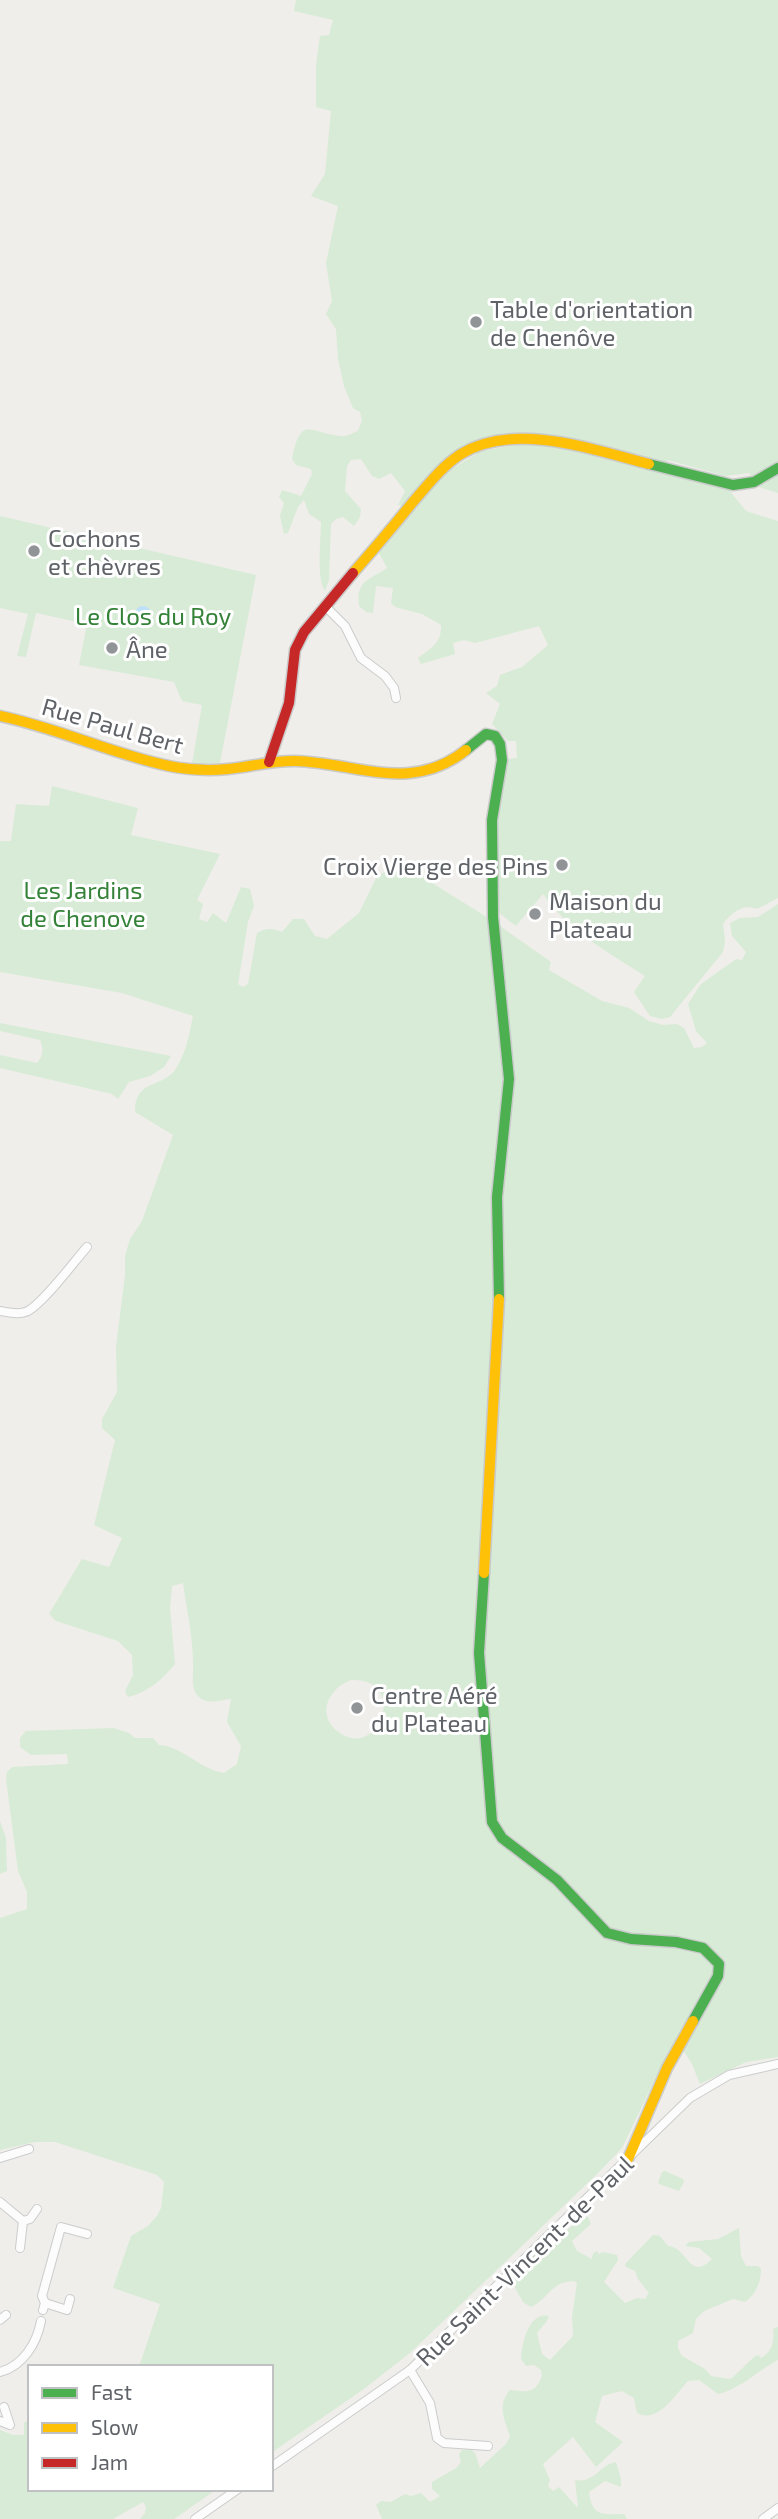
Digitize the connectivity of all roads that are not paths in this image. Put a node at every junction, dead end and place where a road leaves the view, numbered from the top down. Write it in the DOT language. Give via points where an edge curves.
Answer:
graph roads {
  1 [pos="778,468"];
  2 [pos="325,606"];
  3 [pos="396,698"];
  4 [pos="0,716"];
  5 [pos="269,762"];
  6 [pos="87,1247"];
  7 [pos="0,1311"];
  8 [pos="778,2064"];
  9 [pos="29,2149"];
  10 [pos="0,2158"];
  11 [pos="628,2159"];
  12 [pos="0,2202"];
  13 [pos="37,2209"];
  14 [pos="23,2221"];
  15 [pos="87,2234"];
  16 [pos="20,2248"];
  17 [pos="70,2299"];
  18 [pos="41,2321"];
  19 [pos="410,2371"];
  20 [pos="0,2372"];
  21 [pos="4,2407"];
  22 [pos="0,2421"];
  23 [pos="488,2446"];
  24 [pos="273,2466"];
  25 [pos="235,2491"];
  26 [pos="778,2508"];
  27 [pos="195,2519"];
  28 [pos="764,2519"];
  1 -- 2 [label="street" via="754,482 733,485 562,442 511,439 482,445 454,459 435,476"];
  2 -- 3 [label="street" via="345,626 361,658 385,676"];
  2 -- 5 [label="street" via="295,650 289,703"];
  4 -- 5 [label="street, Rue Paul Bert" via="194,770"];
  5 -- 11 [label="street, Rue Paul Bert" via="313,762 394,775 451,762 489,734 500,744 502,760 492,820 493,917 509,1079 496,1221 499,1308 479,1653 492,1822 502,1838 557,1880 607,1933 703,1948 719,1964 718,1976 667,2068"];
  6 -- 7 [label="street" via="38,1303 16,1314"];
  8 -- 11 [label="street, Rue Saint-Vincent-de-Paul" via="729,2075 695,2095"];
  9 -- 10 [label="street"];
  11 -- 19 [label="street, Rue Saint-Vincent-de-Paul"];
  12 -- 14 [label="street"];
  13 -- 14 [label="street"];
  14 -- 16 [label="street"];
  15 -- 17 [label="street" via="61,2227 42,2294 44,2307 67,2310"];
  18 -- 20 [label="street" via="27,2354 10,2370"];
  19 -- 23 [label="street" via="430,2403 437,2438 444,2443"];
  19 -- 24 [label="street, Rue Saint-Vincent-de-Paul"];
  21 -- 22 [label="street" via="10,2425"];
  25 -- 27 [label="street"];
  26 -- 28 [label="street"];
}
